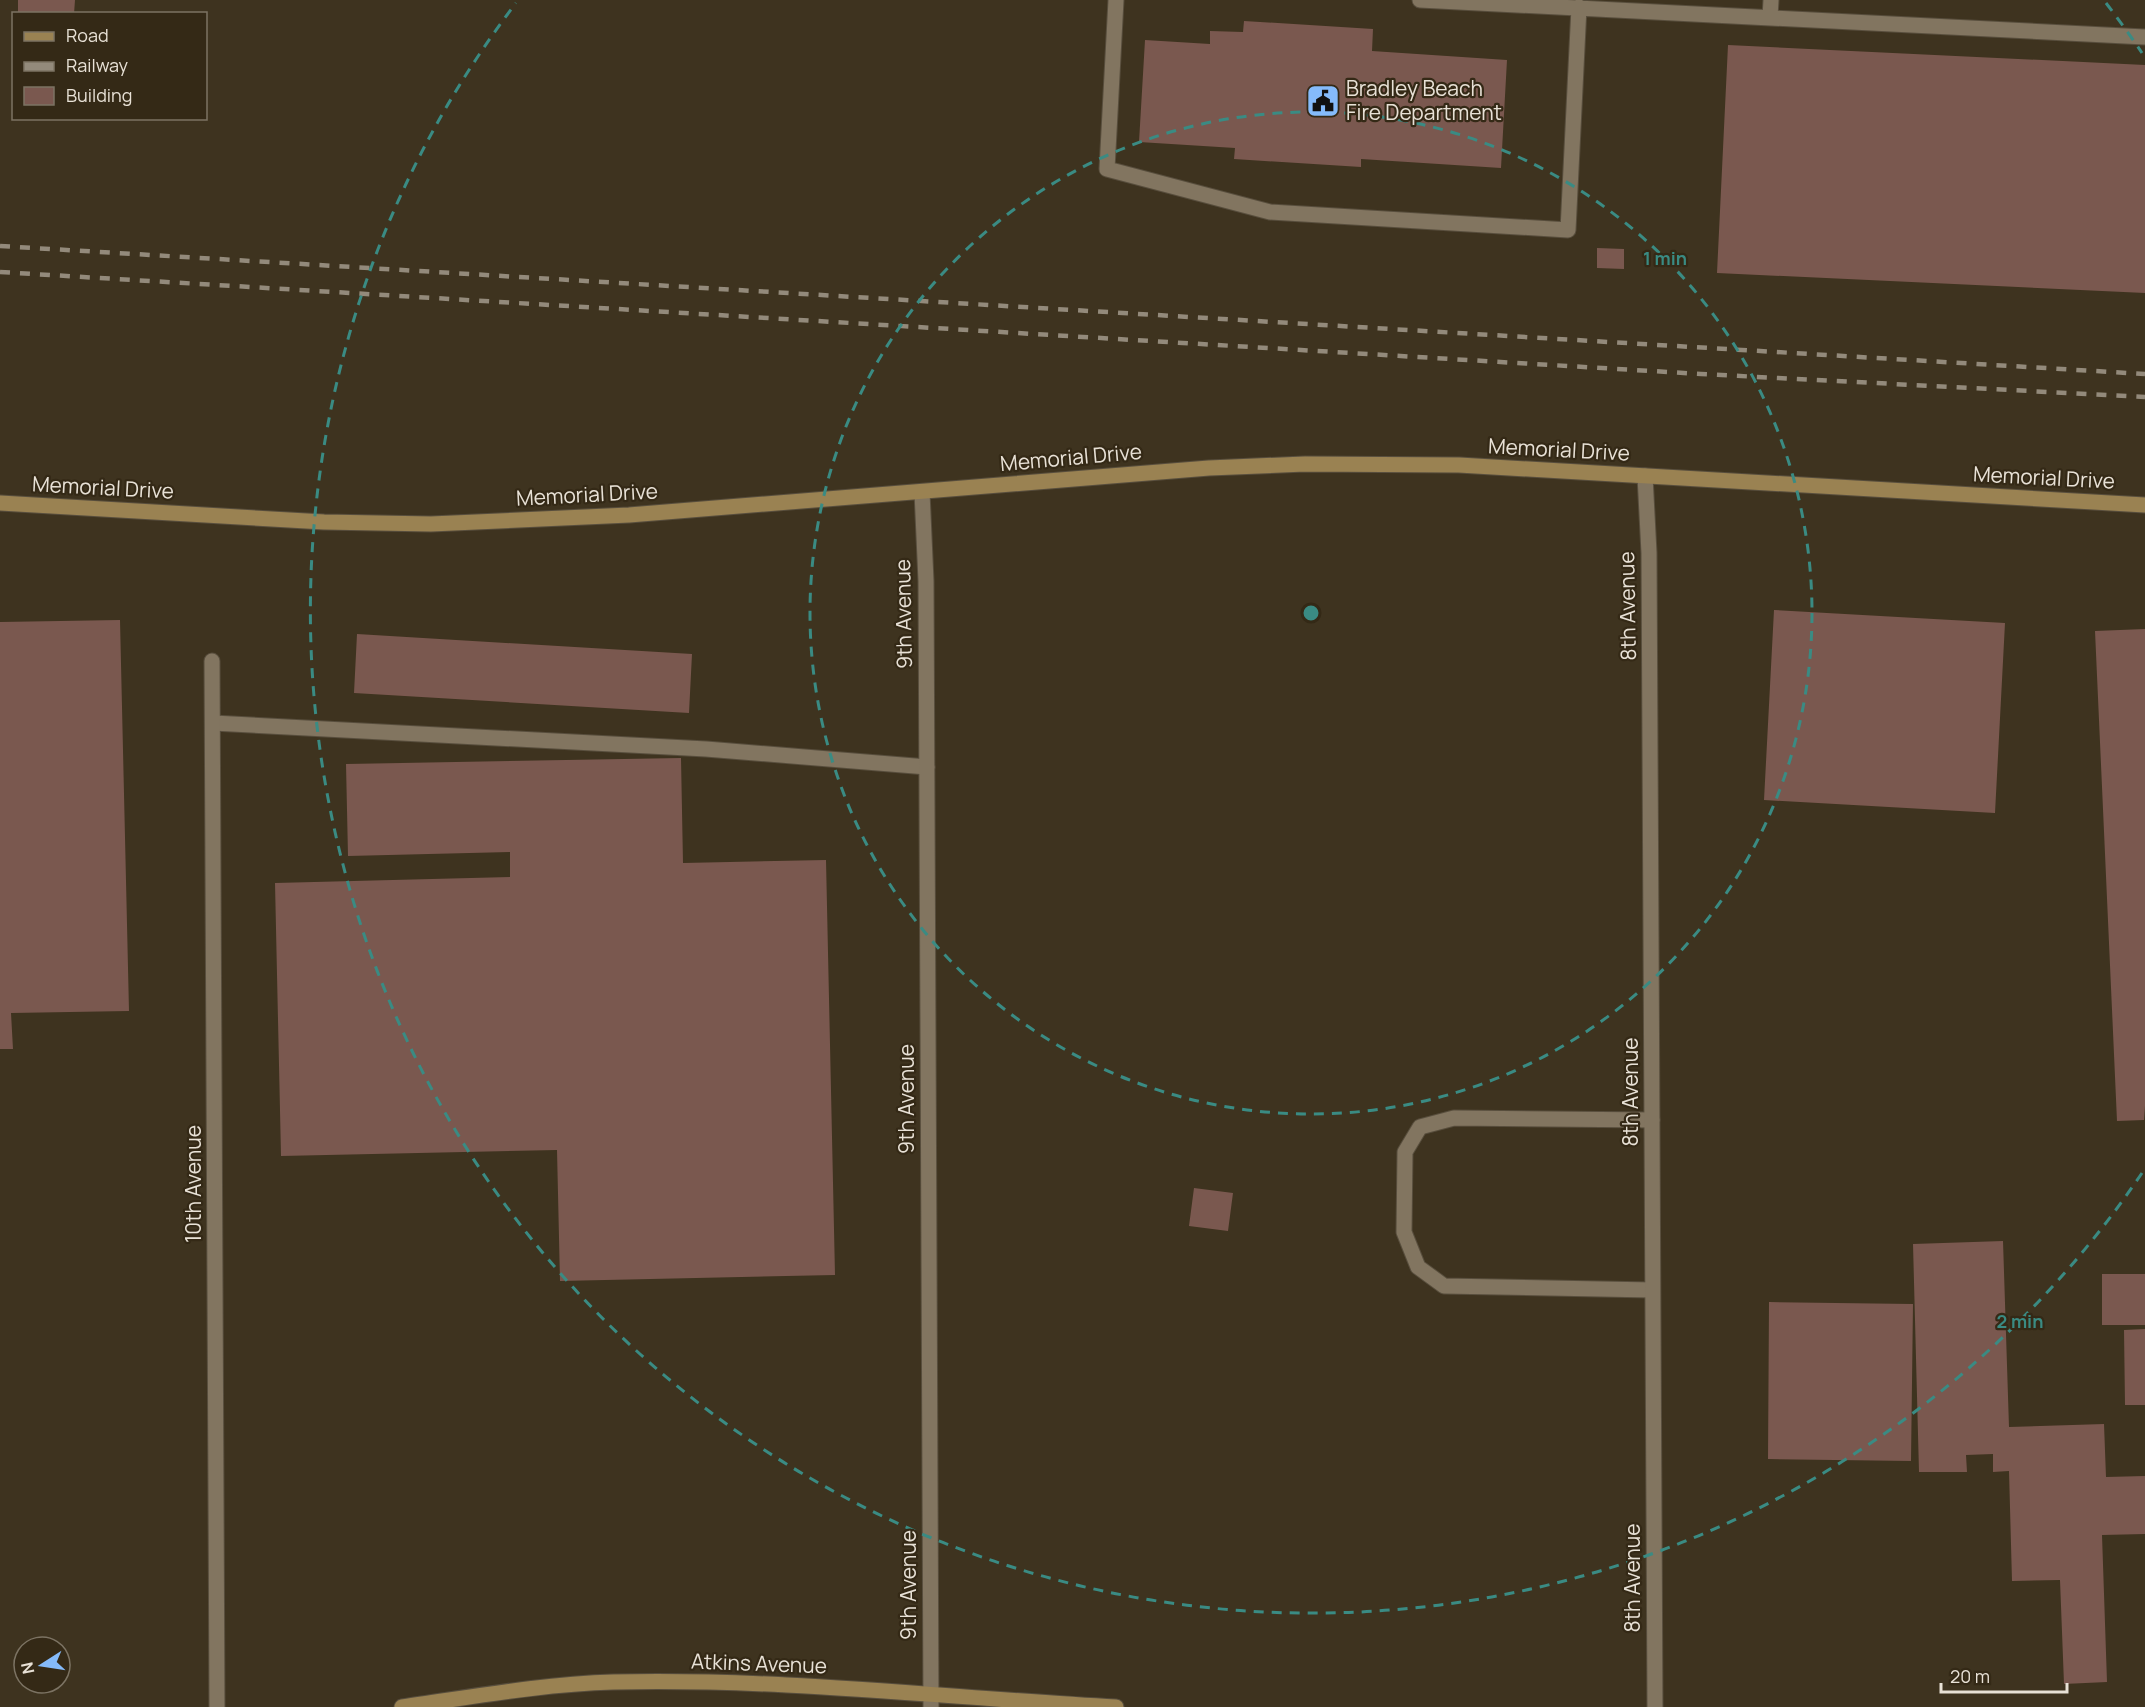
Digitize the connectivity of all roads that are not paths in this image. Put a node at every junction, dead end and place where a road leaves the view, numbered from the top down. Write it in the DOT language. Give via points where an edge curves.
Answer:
graph roads {
  1 [pos="1116,0"];
  2 [pos="1420,0"];
  3 [pos="1771,0"];
  4 [pos="1453,1"];
  5 [pos="1580,7"];
  6 [pos="1770,17"];
  7 [pos="2145,37"];
  8 [pos="1645,476"];
  9 [pos="922,492"];
  10 [pos="0,502"];
  11 [pos="2145,505"];
  12 [pos="212,661"];
  13 [pos="213,723"];
  14 [pos="927,767"];
  15 [pos="1652,1120"];
  16 [pos="1652,1290"];
  17 [pos="930,1700"];
  18 [pos="217,1707"];
  19 [pos="402,1707"];
  20 [pos="1116,1707"];
  21 [pos="1655,1707"];
  1 -- 5 [label="street" via="1107,169 1270,212 1568,230"];
  2 -- 4 [label="street"];
  3 -- 6 [label="street"];
  4 -- 5 [label="street"];
  5 -- 6 [label="street"];
  6 -- 7 [label="street"];
  8 -- 9 [label="street, Memorial Drive" via="1458,465 1305,464 1209,468"];
  8 -- 11 [label="street, Memorial Drive"];
  8 -- 15 [label="street, 8th Avenue" via="1649,565"];
  9 -- 10 [label="street, Memorial Drive" via="629,515 431,524 324,522"];
  9 -- 14 [label="street, 9th Avenue"];
  12 -- 13 [label="street, 10th Avenue"];
  13 -- 14 [label="street" via="706,749"];
  13 -- 18 [label="street, 10th Avenue"];
  14 -- 17 [label="street, 9th Avenue"];
  15 -- 16 [label="street, 8th Avenue"];
  15 -- 16 [label="street" via="1454,1118 1420,1127 1405,1152 1404,1232 1418,1267 1444,1286"];
  16 -- 21 [label="street, 8th Avenue"];
  17 -- 19 [label="street, Atkins Avenue" via="760,1683 613,1683 547,1687"];
  17 -- 20 [label="street, Atkins Avenue"];
}
